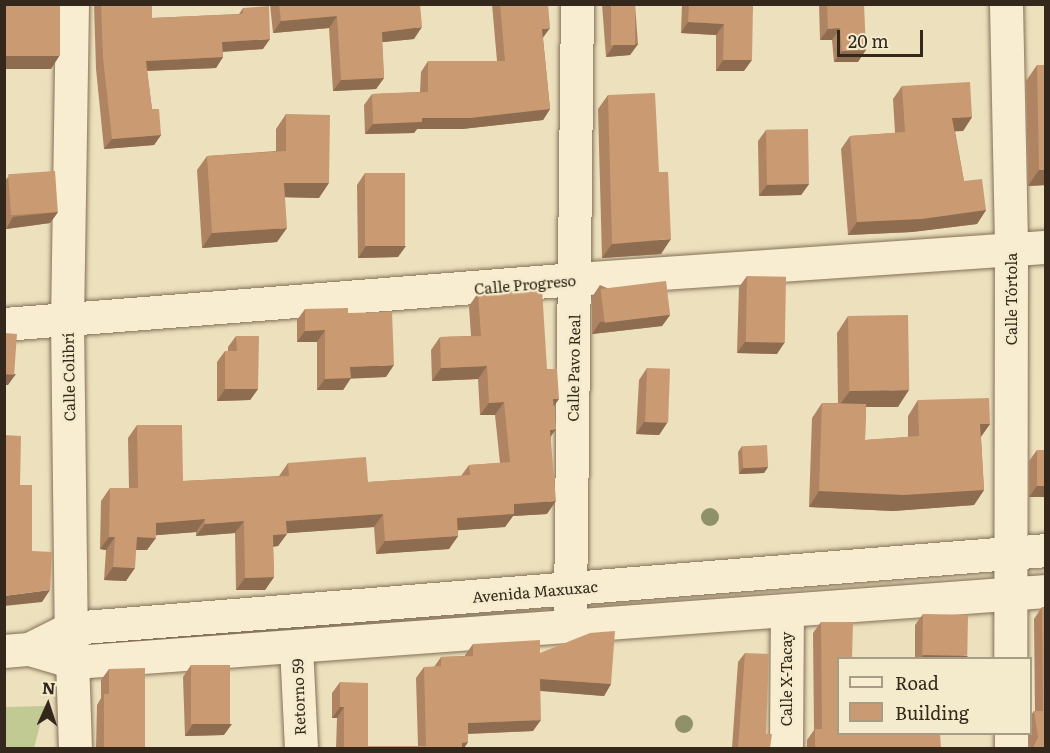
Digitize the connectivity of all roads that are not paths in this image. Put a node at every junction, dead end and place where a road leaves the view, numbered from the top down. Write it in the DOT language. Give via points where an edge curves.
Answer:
graph roads {
  1 [pos="72,4"];
  2 [pos="578,4"];
  3 [pos="1006,4"];
  4 [pos="1046,247"];
  5 [pos="1011,250"];
  6 [pos="575,279"];
  7 [pos="67,320"];
  8 [pos="4,324"];
  9 [pos="1046,550"];
  10 [pos="1009,552"];
  11 [pos="569,588"];
  12 [pos="1046,591"];
  13 [pos="1009,593"];
  14 [pos="787,610"];
  15 [pos="571,626"];
  16 [pos="71,628"];
  17 [pos="296,646"];
  18 [pos="17,650"];
  19 [pos="1010,657"];
  20 [pos="74,662"];
  21 [pos="75,748"];
  22 [pos="301,748"];
  23 [pos="786,748"];
  1 -- 7 [label="street, Calle Colibrí"];
  2 -- 6 [label="street, Calle Pavo Real"];
  3 -- 5 [label="street, Calle Tórtola"];
  4 -- 5 [label="street, Calle Progreso"];
  5 -- 6 [label="street, Calle Progreso"];
  5 -- 10 [label="street, Calle Tórtola"];
  6 -- 7 [label="street, Calle Progreso"];
  6 -- 11 [label="street, Calle Pavo Real"];
  7 -- 8 [label="street, Calle Progreso"];
  7 -- 16 [label="street, Calle Colibrí"];
  9 -- 10 [label="street, Avenida Maxuxac"];
  10 -- 11 [label="street, Avenida Maxuxac"];
  10 -- 13 [label="street, Calle Tórtola"];
  11 -- 15 [label="street, Calle Pavo Real"];
  11 -- 16 [label="street, Avenida Maxuxac"];
  12 -- 13 [label="street, Avenida Maxuxac"];
  13 -- 14 [label="street, Avenida Maxuxac"];
  13 -- 19 [label="street, Calle Tórtola"];
  14 -- 15 [label="street, Avenida Maxuxac"];
  14 -- 23 [label="street, Calle X-Tacay"];
  15 -- 17 [label="street, Avenida Maxuxac"];
  16 -- 18 [label="street, Avenida Maxuxac"];
  16 -- 20 [label="street, Calle Colibrí"];
  17 -- 20 [label="street, Avenida Maxuxac"];
  17 -- 22 [label="street, Retorno 59"];
  18 -- 20 [label="street, Avenida Maxuxac"];
  20 -- 21 [label="street, Calle Colibrí"];
}
